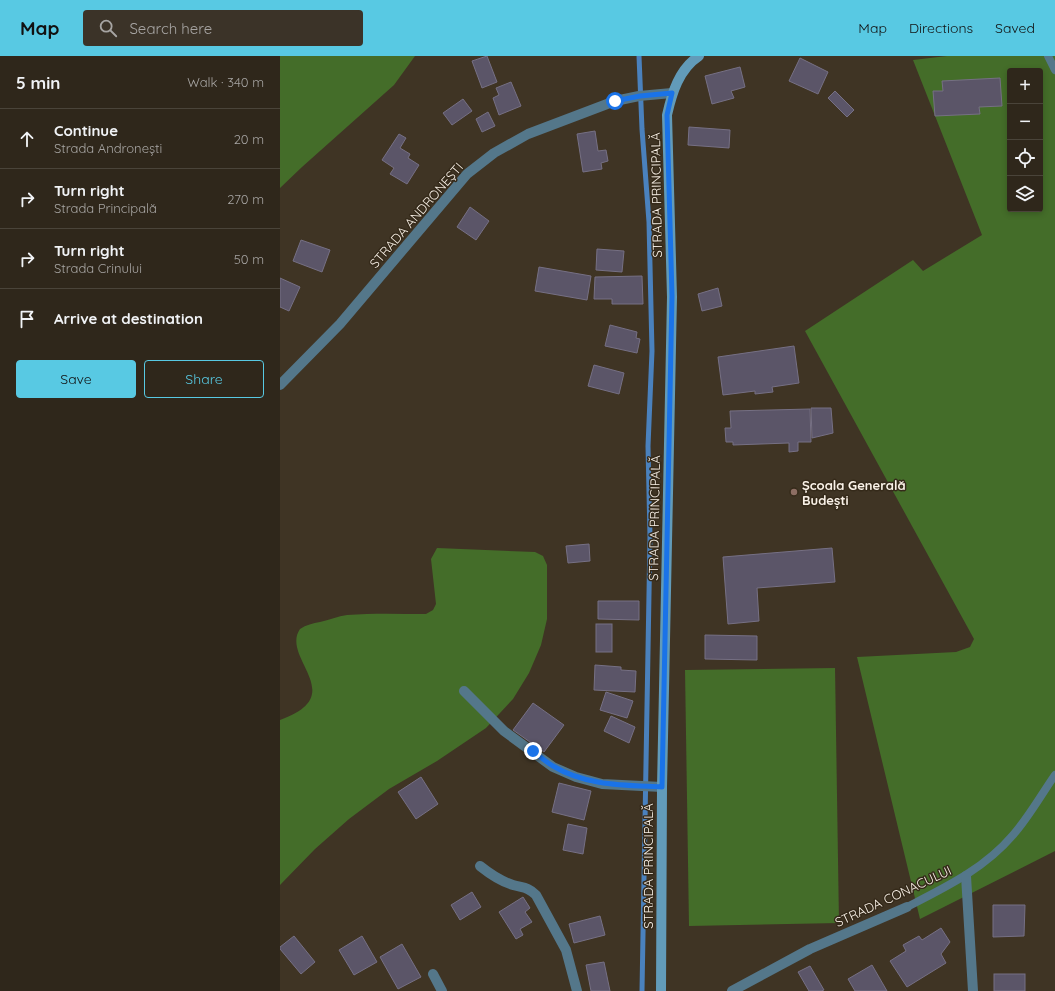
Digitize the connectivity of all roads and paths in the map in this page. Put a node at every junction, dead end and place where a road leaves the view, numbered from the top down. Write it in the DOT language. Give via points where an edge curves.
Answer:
graph roads {
  1 [pos="1048,56"];
  2 [pos="694,57"];
  3 [pos="1055,70"];
  4 [pos="672,93"];
  5 [pos="280,385"];
  6 [pos="464,691"];
  7 [pos="1055,775"];
  8 [pos="660,787"];
  9 [pos="480,866"];
  10 [pos="966,876"];
  11 [pos="907,907"];
  12 [pos="433,974"];
  13 [pos="442,991"];
  14 [pos="577,991"];
  15 [pos="661,991"];
  16 [pos="732,991"];
  17 [pos="973,991"];
  1 -- 3 [label="lane"];
  2 -- 4 [label="main road, STRADA PRINCIPALĂ"];
  4 -- 5 [label="street, STRADA ANDRONEȘTI" via="615,101 528,134 494,153 467,174 340,324"];
  4 -- 8 [label="main road, STRADA PRINCIPALĂ" via="667,115 672,296"];
  6 -- 8 [label="street" via="504,731 553,767 602,784"];
  7 -- 10 [label="lane, STRADA CONACULUI" via="1013,835 996,853"];
  8 -- 15 [label="main road, STRADA PRINCIPALĂ"];
  9 -- 14 [label="street" via="495,877 536,894 566,950"];
  10 -- 11 [label="lane, STRADA CONACULUI"];
  10 -- 17 [label="street"];
  11 -- 16 [label="street, STRADA CONACULUI" via="810,949"];
  12 -- 13 [label="street"];
}
